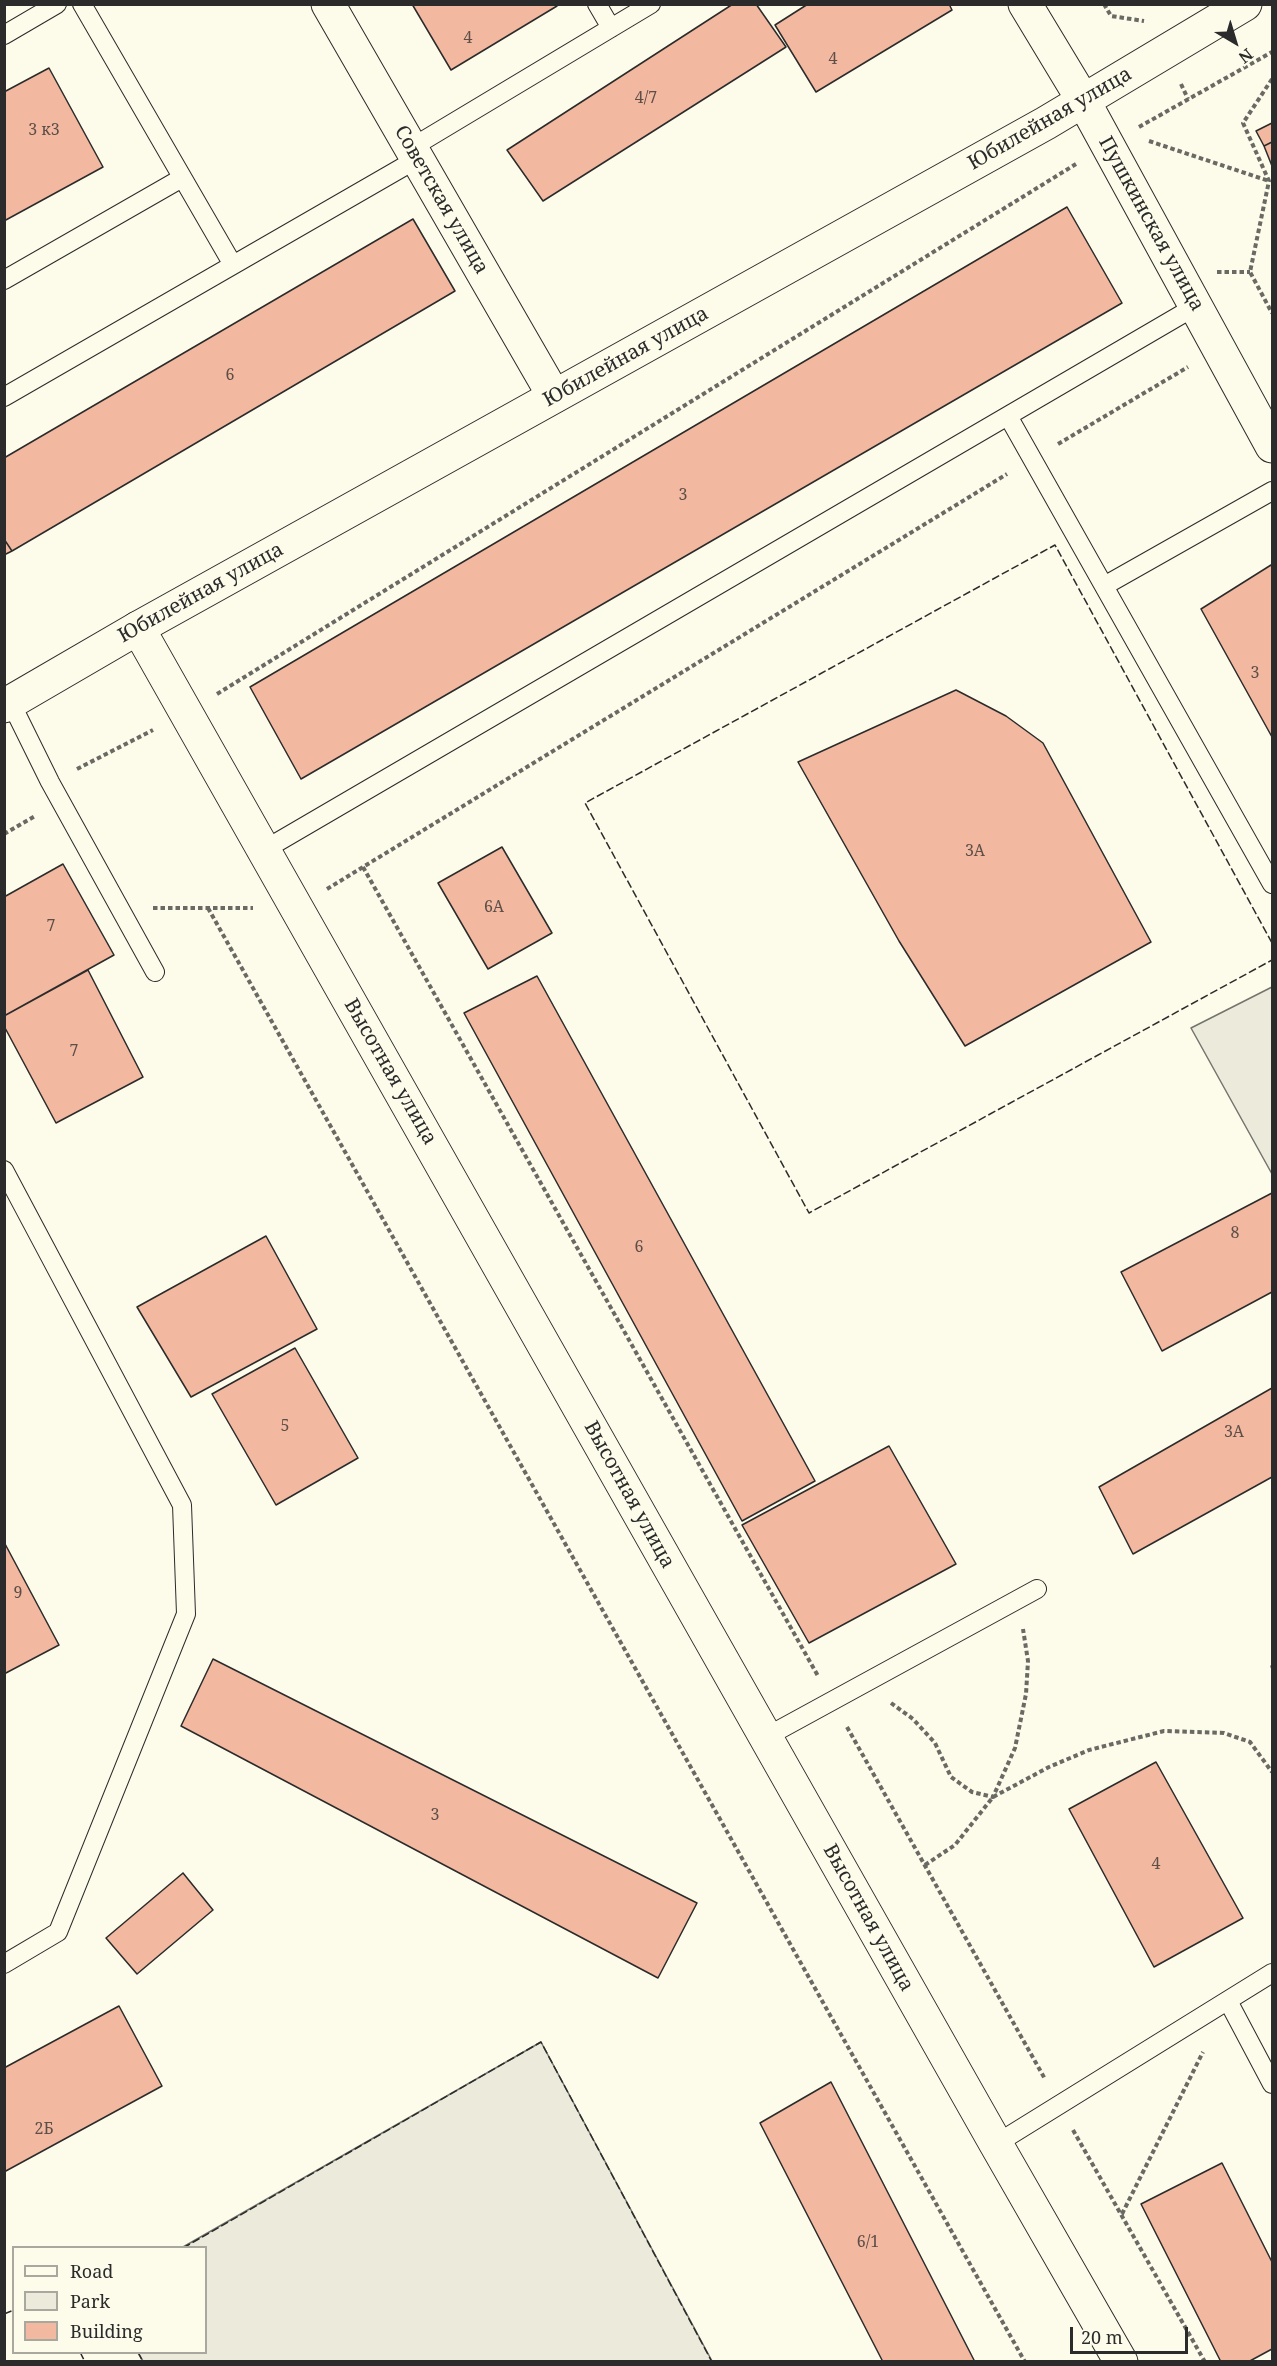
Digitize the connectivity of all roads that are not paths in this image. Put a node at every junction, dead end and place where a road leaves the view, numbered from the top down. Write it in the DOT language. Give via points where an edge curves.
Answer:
graph roads {
  1 [pos="57,4"];
  2 [pos="82,4"];
  3 [pos="328,4"];
  4 [pos="597,4"];
  5 [pos="651,4"];
  6 [pos="1025,4"];
  7 [pos="1245,4"];
  8 [pos="611,28"];
  9 [pos="4,35"];
  10 [pos="1083,100"];
  11 [pos="414,154"];
  12 [pos="182,178"];
  13 [pos="233,265"];
  14 [pos="4,280"];
  15 [pos="1196,306"];
  16 [pos="554,396"];
  17 [pos="4,397"];
  18 [pos="1008,416"];
  19 [pos="1272,446"];
  20 [pos="1272,491"];
  21 [pos="1104,586"];
  22 [pos="138,628"];
  23 [pos="8,705"];
  24 [pos="264,850"];
  25 [pos="1272,884"];
  26 [pos="155,972"];
  27 [pos="4,1170"];
  28 [pos="1037,1589"];
  29 [pos="766,1737"];
  30 [pos="4,1964"];
  31 [pos="1272,1973"];
  32 [pos="1228,2001"];
  33 [pos="1272,2084"];
  34 [pos="996,2144"];
  35 [pos="1121,2361"];
  1 -- 9 [label="lane"];
  2 -- 12 [label="lane"];
  3 -- 11 [label="street, Советская улица"];
  4 -- 8 [label="lane"];
  5 -- 8 [label="lane"];
  6 -- 10 [label="street, Пушкинская улица"];
  7 -- 10 [label="street, Юбилейная улица"];
  8 -- 11 [label="lane"];
  10 -- 15 [label="street, Пушкинская улица" via="1117,139"];
  10 -- 16 [label="street, Юбилейная улица"];
  11 -- 13 [label="lane"];
  11 -- 16 [label="street, Советская улица"];
  12 -- 13 [label="lane"];
  12 -- 14 [label="lane"];
  13 -- 17 [label="lane"];
  15 -- 18 [label="lane"];
  15 -- 19 [label="street, Пушкинская улица"];
  16 -- 22 [label="street, Юбилейная улица"];
  18 -- 21 [label="lane"];
  18 -- 24 [label="lane"];
  20 -- 21 [label="lane"];
  21 -- 25 [label="lane"];
  22 -- 23 [label="street, Юбилейная улица"];
  22 -- 24 [label="street, Высотная улица"];
  23 -- 26 [label="lane"];
  24 -- 29 [label="street, Высотная улица"];
  27 -- 30 [label="lane" via="182,1505 186,1614 58,1932"];
  28 -- 29 [label="lane"];
  29 -- 34 [label="street, Высотная улица"];
  31 -- 32 [label="lane"];
  32 -- 33 [label="lane"];
  32 -- 34 [label="lane"];
  34 -- 35 [label="street, Высотная улица"];
}
